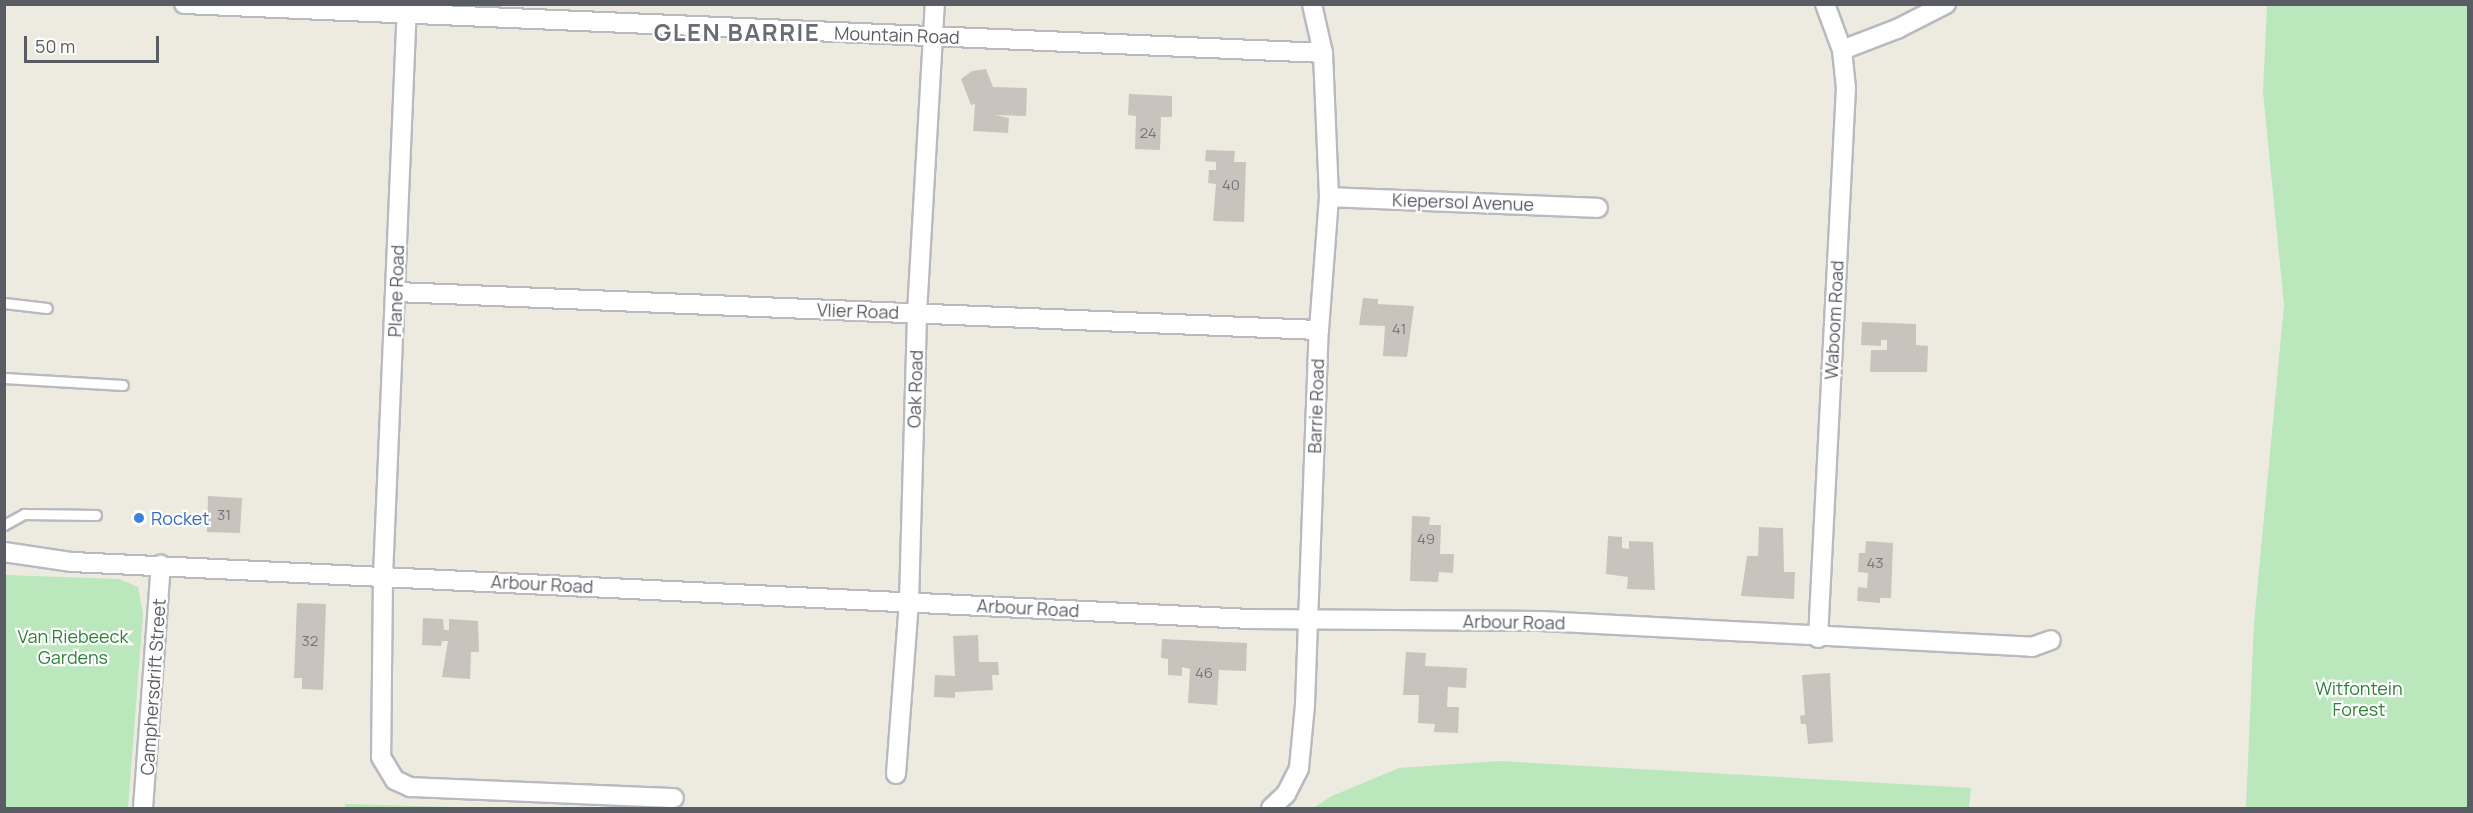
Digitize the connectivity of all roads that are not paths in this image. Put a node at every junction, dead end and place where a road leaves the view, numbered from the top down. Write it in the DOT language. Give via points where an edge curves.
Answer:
graph roads {
  1 [pos="184,4"];
  2 [pos="934,4"];
  3 [pos="1312,4"];
  4 [pos="1826,4"];
  5 [pos="1946,4"];
  6 [pos="406,9"];
  7 [pos="933,36"];
  8 [pos="1842,50"];
  9 [pos="1323,53"];
  10 [pos="1329,197"];
  11 [pos="1598,208"];
  12 [pos="396,292"];
  13 [pos="4,303"];
  14 [pos="47,309"];
  15 [pos="917,313"];
  16 [pos="1319,330"];
  17 [pos="4,378"];
  18 [pos="123,385"];
  19 [pos="96,515"];
  20 [pos="4,525"];
  21 [pos="4,552"];
  22 [pos="161,566"];
  23 [pos="384,577"];
  24 [pos="909,602"];
  25 [pos="1308,618"];
  26 [pos="1818,638"];
  27 [pos="2051,640"];
  28 [pos="896,774"];
  29 [pos="674,798"];
  30 [pos="1274,806"];
  31 [pos="143,808"];
  1 -- 6 [label="street, Mountain Road"];
  2 -- 7 [label="street, Oak Road"];
  3 -- 9 [label="street, Barrie Road"];
  4 -- 8 [label="street, Waboom Road"];
  5 -- 8 [label="street" via="1897,29"];
  6 -- 7 [label="street, Mountain Road"];
  6 -- 12 [label="street, Plane Road"];
  7 -- 9 [label="street, Mountain Road"];
  7 -- 15 [label="street, Oak Road"];
  8 -- 26 [label="street, Waboom Road" via="1846,88"];
  9 -- 10 [label="street, Barrie Road"];
  10 -- 11 [label="street, Kiepersol Avenue"];
  10 -- 16 [label="street, Barrie Road"];
  12 -- 15 [label="street, Vlier Road"];
  12 -- 23 [label="street, Plane Road"];
  13 -- 14 [label="lane"];
  15 -- 16 [label="street, Vlier Road"];
  15 -- 24 [label="street, Oak Road"];
  16 -- 25 [label="street, Barrie Road"];
  17 -- 18 [label="lane"];
  19 -- 20 [label="lane" via="24,514"];
  21 -- 22 [label="street, Arbour Road" via="72,562"];
  22 -- 23 [label="street, Arbour Road"];
  22 -- 31 [label="street, Camphersdrift Street"];
  23 -- 24 [label="street, Arbour Road"];
  23 -- 29 [label="street, Plane Road" via="379,745 387,771 395,780 410,787 435,790"];
  24 -- 25 [label="street, Arbour Road"];
  24 -- 28 [label="street, Oak Road"];
  25 -- 26 [label="street, Arbour Road" via="1541,621"];
  25 -- 30 [label="street, Barrie Road" via="1301,755 1291,788"];
  26 -- 27 [label="street, Arbour Road" via="2032,647"];
}
